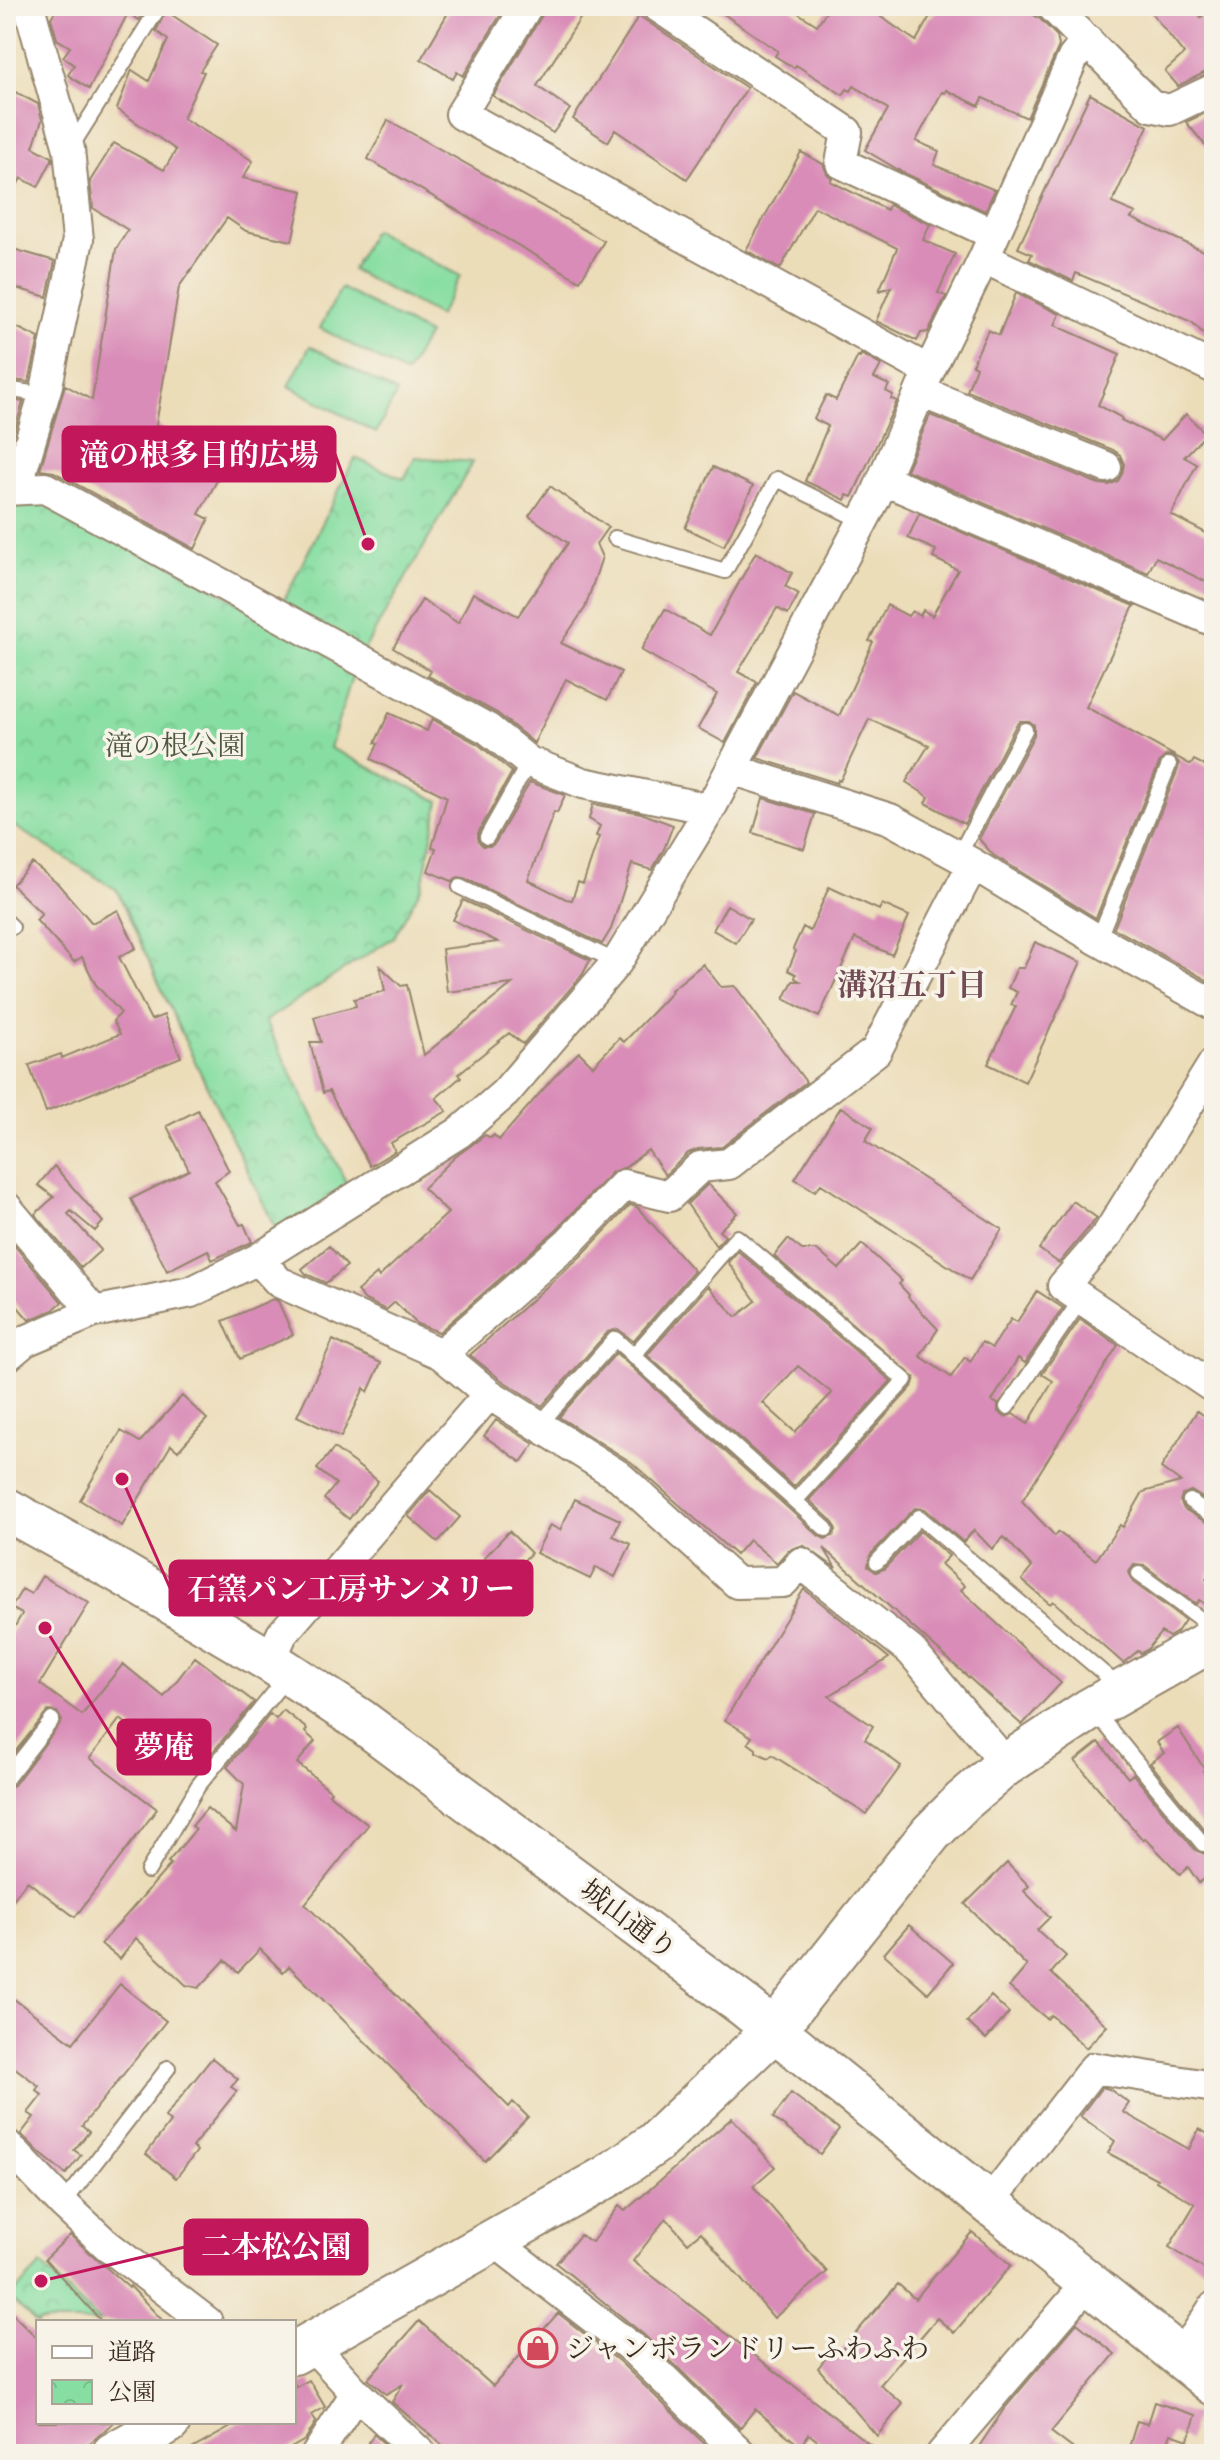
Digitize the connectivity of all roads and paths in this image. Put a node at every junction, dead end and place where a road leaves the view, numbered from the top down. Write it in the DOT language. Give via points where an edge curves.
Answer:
graph roads {
  1 [pos="29,6"];
  2 [pos="527,6"];
  3 [pos="657,6"];
  4 [pos="1052,6"];
  5 [pos="156,12"];
  6 [pos="1087,40"];
  7 [pos="1214,89"];
  8 [pos="69,149"];
  9 [pos="988,246"];
  10 [pos="1214,368"];
  11 [pos="925,381"];
  12 [pos="6,389"];
  13 [pos="44,395"];
  14 [pos="1106,467"];
  15 [pos="884,480"];
  16 [pos="11,489"];
  17 [pos="862,521"];
  18 [pos="615,538"];
  19 [pos="1214,621"];
  20 [pos="1025,730"];
  21 [pos="529,762"];
  22 [pos="1169,765"];
  23 [pos="731,769"];
  24 [pos="710,809"];
  25 [pos="487,837"];
  26 [pos="966,860"];
  27 [pos="460,887"];
  28 [pos="1098,940"];
  29 [pos="617,962"];
  30 [pos="1214,1005"];
  31 [pos="1214,1063"];
  32 [pos="6,1207"];
  33 [pos="258,1259"];
  34 [pos="1082,1298"];
  35 [pos="94,1312"];
  36 [pos="441,1354"];
  37 [pos="633,1356"];
  38 [pos="6,1357"];
  39 [pos="1214,1388"];
  40 [pos="489,1394"];
  41 [pos="1007,1407"];
  42 [pos="539,1425"];
  43 [pos="795,1501"];
  44 [pos="1190,1501"];
  45 [pos="6,1509"];
  46 [pos="1214,1517"];
  47 [pos="826,1529"];
  48 [pos="877,1562"];
  49 [pos="1139,1574"];
  50 [pos="1214,1629"];
  51 [pos="1214,1639"];
  52 [pos="280,1668"];
  53 [pos="1103,1702"];
  54 [pos="52,1720"];
  55 [pos="1004,1766"];
  56 [pos="6,1779"];
  57 [pos="1203,1844"];
  58 [pos="148,1871"];
  59 [pos="774,2030"];
  60 [pos="168,2068"];
  61 [pos="1214,2087"];
  62 [pos="6,2144"];
  63 [pos="989,2203"];
  64 [pos="63,2204"];
  65 [pos="494,2241"];
  66 [pos="1088,2283"];
  67 [pos="1214,2307"];
  68 [pos="204,2320"];
  69 [pos="303,2349"];
  70 [pos="1177,2354"];
  71 [pos="1214,2384"];
  72 [pos="356,2393"];
  73 [pos="166,2424"];
  74 [pos="113,2454"];
  75 [pos="317,2454"];
  76 [pos="421,2454"];
  77 [pos="741,2454"];
  78 [pos="942,2454"];
  1 -- 8 [label="street"];
  2 -- 11 [label="street" via="461,114"];
  3 -- 9 [label="street" via="847,132 841,163"];
  4 -- 6 [label="street"];
  5 -- 8 [label="lane"];
  6 -- 7 [label="street" via="1151,106 1170,110"];
  6 -- 9 [label="street" via="1073,58"];
  8 -- 13 [label="street" via="78,240"];
  9 -- 10 [label="street"];
  9 -- 11 [label="street"];
  11 -- 14 [label="street"];
  11 -- 15 [label="street"];
  12 -- 13 [label="lane"];
  13 -- 16 [label="street"];
  15 -- 17 [label="street"];
  15 -- 19 [label="street"];
  16 -- 21 [label="street" via="45,488 488,729"];
  17 -- 18 [label="lane" via="777,479 725,571"];
  17 -- 23 [label="street"];
  20 -- 26 [label="lane"];
  21 -- 24 [label="street" via="583,783"];
  21 -- 25 [label="lane"];
  22 -- 28 [label="lane"];
  23 -- 24 [label="street"];
  23 -- 26 [label="street" via="890,819"];
  24 -- 29 [label="street"];
  26 -- 28 [label="street"];
  26 -- 36 [label="street" via="876,1051 729,1164 700,1167 669,1196 624,1185 569,1242"];
  27 -- 29 [label="lane"];
  28 -- 30 [label="street"];
  29 -- 33 [label="street" via="505,1093 460,1132"];
  31 -- 34 [label="street" via="1108,1234 1063,1286"];
  32 -- 35 [label="street"];
  33 -- 35 [label="street" via="191,1292"];
  33 -- 36 [label="street" via="279,1282"];
  34 -- 39 [label="street"];
  34 -- 41 [label="lane"];
  35 -- 38 [label="street" via="25,1341"];
  36 -- 40 [label="street"];
  37 -- 42 [label="lane" via="615,1339"];
  37 -- 43 [label="lane"];
  37 -- 43 [label="lane" via="737,1237 905,1380"];
  40 -- 42 [label="street"];
  40 -- 52 [label="street" via="282,1634"];
  42 -- 55 [label="street" via="619,1476 737,1583 783,1582 801,1563 911,1651"];
  43 -- 47 [label="lane"];
  44 -- 46 [label="lane"];
  45 -- 52 [label="street, 城山通り"];
  48 -- 53 [label="lane" via="919,1517 1108,1677"];
  49 -- 50 [label="lane"];
  51 -- 53 [label="street"];
  52 -- 58 [label="lane" via="198,1786"];
  52 -- 59 [label="street, 城山通り" via="372,1729"];
  53 -- 55 [label="street"];
  53 -- 57 [label="lane" via="1107,1726"];
  54 -- 56 [label="lane"];
  55 -- 59 [label="street" via="931,1833"];
  59 -- 63 [label="street, 城山通り"];
  59 -- 65 [label="street" via="655,2143"];
  60 -- 64 [label="lane"];
  61 -- 63 [label="street" via="1094,2068"];
  62 -- 64 [label="street"];
  63 -- 66 [label="street, 城山通り"];
  64 -- 68 [label="street"];
  65 -- 69 [label="street"];
  65 -- 77 [label="street" via="632,2348"];
  66 -- 70 [label="street, 城山通り"];
  66 -- 78 [label="street"];
  67 -- 70 [label="street"];
  69 -- 72 [label="street"];
  70 -- 71 [label="street, 城山通り"];
  72 -- 75 [label="street"];
  72 -- 76 [label="street"];
  73 -- 74 [label="street"];
}
